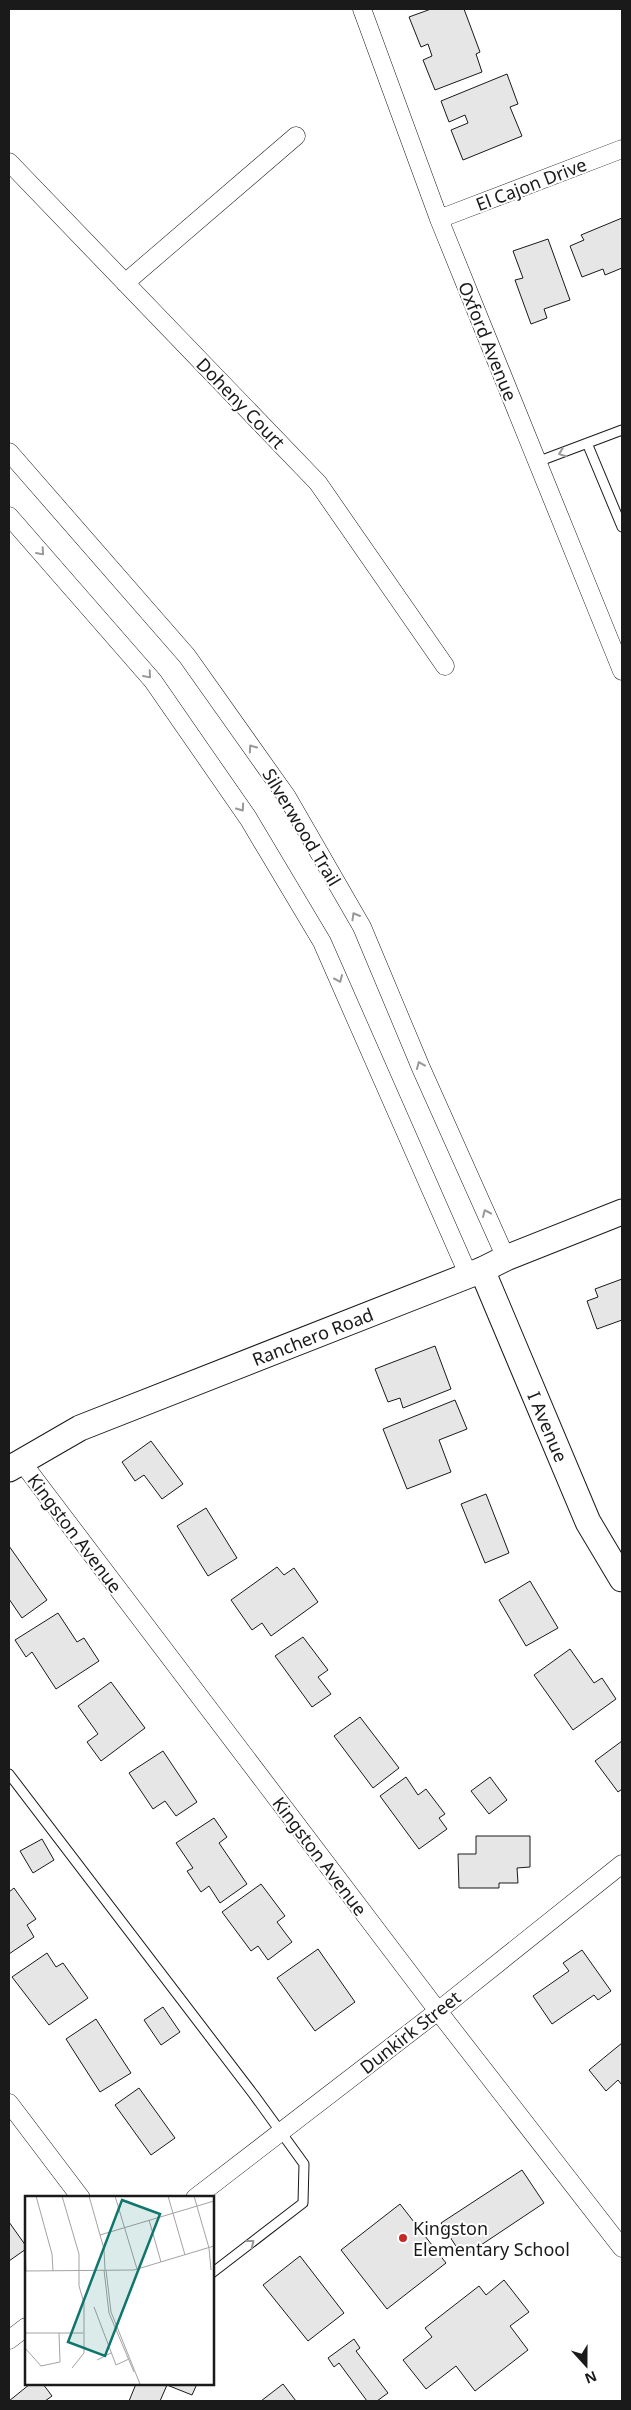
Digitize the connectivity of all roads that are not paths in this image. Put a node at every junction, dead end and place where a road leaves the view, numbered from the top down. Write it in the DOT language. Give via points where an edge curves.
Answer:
graph roads {
  1 [pos="362,9"];
  2 [pos="296,136"];
  3 [pos="622,149"];
  4 [pos="9,162"];
  5 [pos="439,219"];
  6 [pos="125,283"];
  7 [pos="622,430"];
  8 [pos="587,443"];
  9 [pos="9,452"];
  10 [pos="537,462"];
  11 [pos="9,516"];
  12 [pos="622,527"];
  13 [pos="445,666"];
  14 [pos="622,671"];
  15 [pos="622,1212"];
  16 [pos="506,1258"];
  17 [pos="475,1272"];
  18 [pos="15,1465"];
  19 [pos="622,1579"];
  20 [pos="9,1774"];
  21 [pos="622,1864"];
  22 [pos="438,2011"];
  23 [pos="9,2103"];
  24 [pos="279,2133"];
  25 [pos="79,2196"];
  26 [pos="198,2196"];
  27 [pos="622,2248"];
  28 [pos="214,2271"];
  29 [pos="25,2328"];
  30 [pos="9,2340"];
  1 -- 5 [label="street, Oxford Avenue"];
  2 -- 6 [label="street"];
  3 -- 5 [label="street, El Cajon Drive"];
  4 -- 6 [label="street, Doheny Court"];
  5 -- 10 [label="street, Oxford Avenue"];
  6 -- 13 [label="street, Doheny Court" via="318,483"];
  7 -- 8 [label="lane"];
  8 -- 10 [label="lane, one-way"];
  8 -- 12 [label="lane"];
  16 -- 9 [label="street, Silverwood Trail, one-way" via="362,927 287,797 187,656"];
  10 -- 14 [label="street, Oxford Avenue"];
  11 -- 17 [label="street, one-way" via="153,680 248,818 322,942"];
  15 -- 16 [label="main road, Ranchero Road"];
  16 -- 17 [label="main road, Ranchero Road"];
  17 -- 18 [label="main road, Ranchero Road" via="80,1428"];
  17 -- 19 [label="main road, I Avenue" via="588,1522"];
  18 -- 22 [label="street, Kingston Avenue"];
  20 -- 24 [label="lane" via="254,2095"];
  21 -- 22 [label="street, Dunkirk Street"];
  22 -- 24 [label="street, Dunkirk Street"];
  22 -- 27 [label="street, Kingston Avenue"];
  23 -- 25 [label="street"];
  24 -- 26 [label="street, Dunkirk Street"];
  28 -- 24 [label="lane, one-way" via="303,2203 304,2164"];
  29 -- 30 [label="street"];
}
